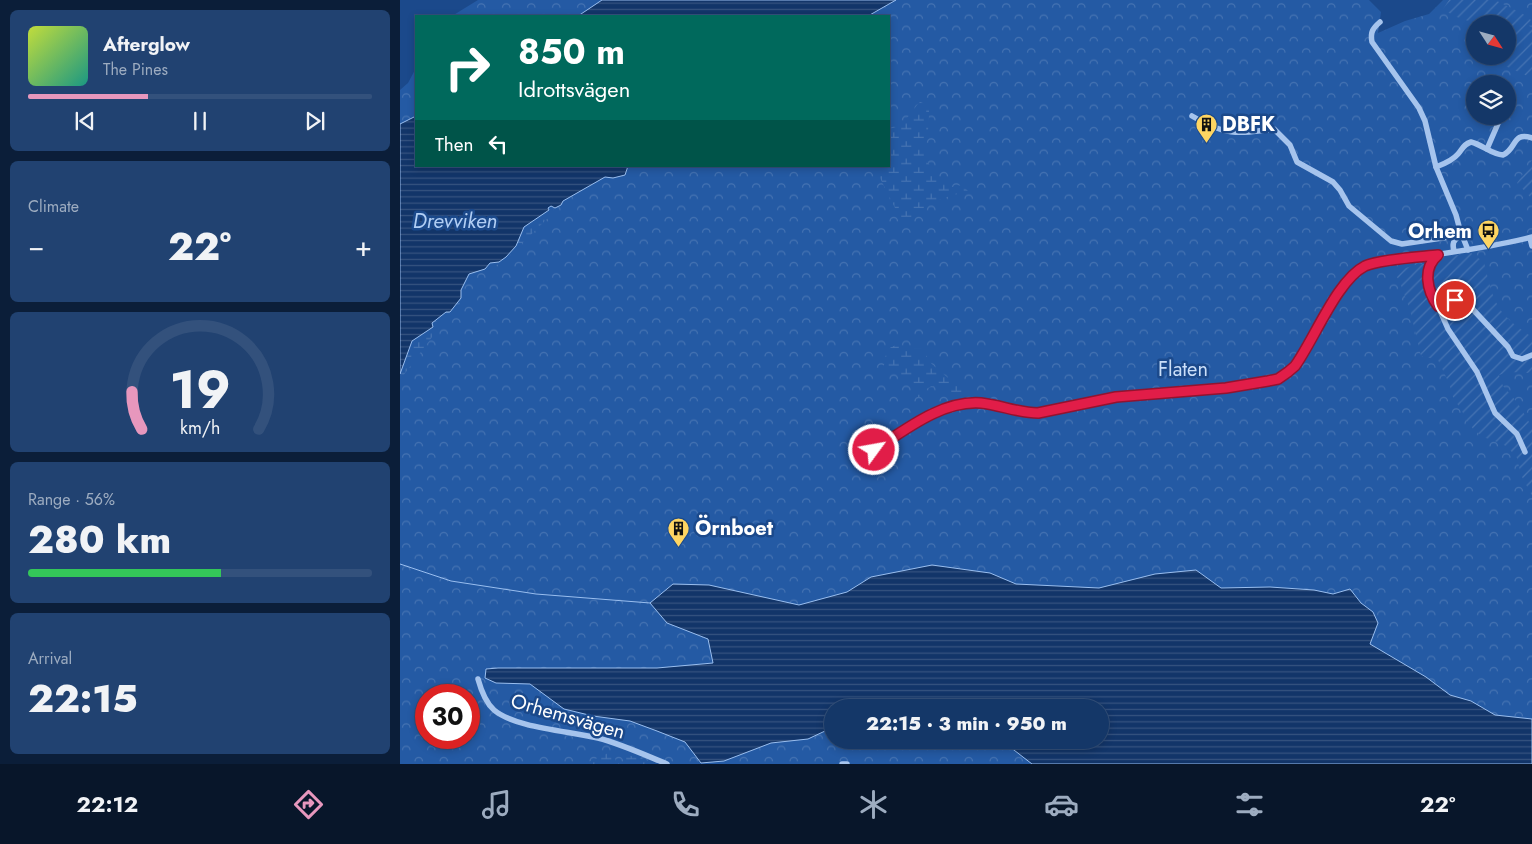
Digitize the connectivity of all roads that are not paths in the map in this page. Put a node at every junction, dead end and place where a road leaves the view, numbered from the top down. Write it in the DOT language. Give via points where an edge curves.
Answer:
graph roads {
  1 [pos="1380,22"];
  2 [pos="1192,116"];
  3 [pos="1497,125"];
  4 [pos="1532,138"];
  5 [pos="1487,149"];
  6 [pos="1436,167"];
  7 [pos="1462,235"];
  8 [pos="1531,237"];
  9 [pos="1532,246"];
  10 [pos="1468,250"];
  11 [pos="1454,252"];
  12 [pos="1438,255"];
  13 [pos="1438,306"];
  14 [pos="1532,355"];
  15 [pos="874,450"];
  16 [pos="1525,452"];
  17 [pos="478,679"];
  18 [pos="667,764"];
  19 [pos="842,764"];
  20 [pos="847,764"];
  1 -- 6 [label="street" via="1373,28 1372,42 1419,108"];
  2 -- 7 [label="street" via="1221,131 1248,133 1274,129 1290,145 1297,162 1333,182 1349,206 1391,241 1402,244"];
  3 -- 5 [label="street"];
  4 -- 5 [label="street" via="1520,136 1503,156"];
  5 -- 6 [label="street" via="1471,142 1454,158"];
  6 -- 7 [label="street"];
  7 -- 10 [label="street"];
  7 -- 11 [label="street" via="1452,245"];
  8 -- 9 [label="street"];
  8 -- 10 [label="street"];
  10 -- 11 [label="street"];
  11 -- 12 [label="street"];
  12 -- 13 [label="street" via="1429,263 1428,270 1429,286"];
  12 -- 15 [label="street" via="1368,265 1356,272 1338,294 1295,366 1278,379 1226,388 1116,397 1038,413 993,404 959,404 935,412"];
  13 -- 14 [label="street" via="1455,300 1466,302 1514,356 1522,359"];
  13 -- 16 [label="street" via="1448,329 1477,372 1495,413 1516,434"];
  17 -- 18 [label="street, Orhemsvägen" via="486,700 501,716 542,728 598,738"];
  19 -- 20 [label="street"];
}
